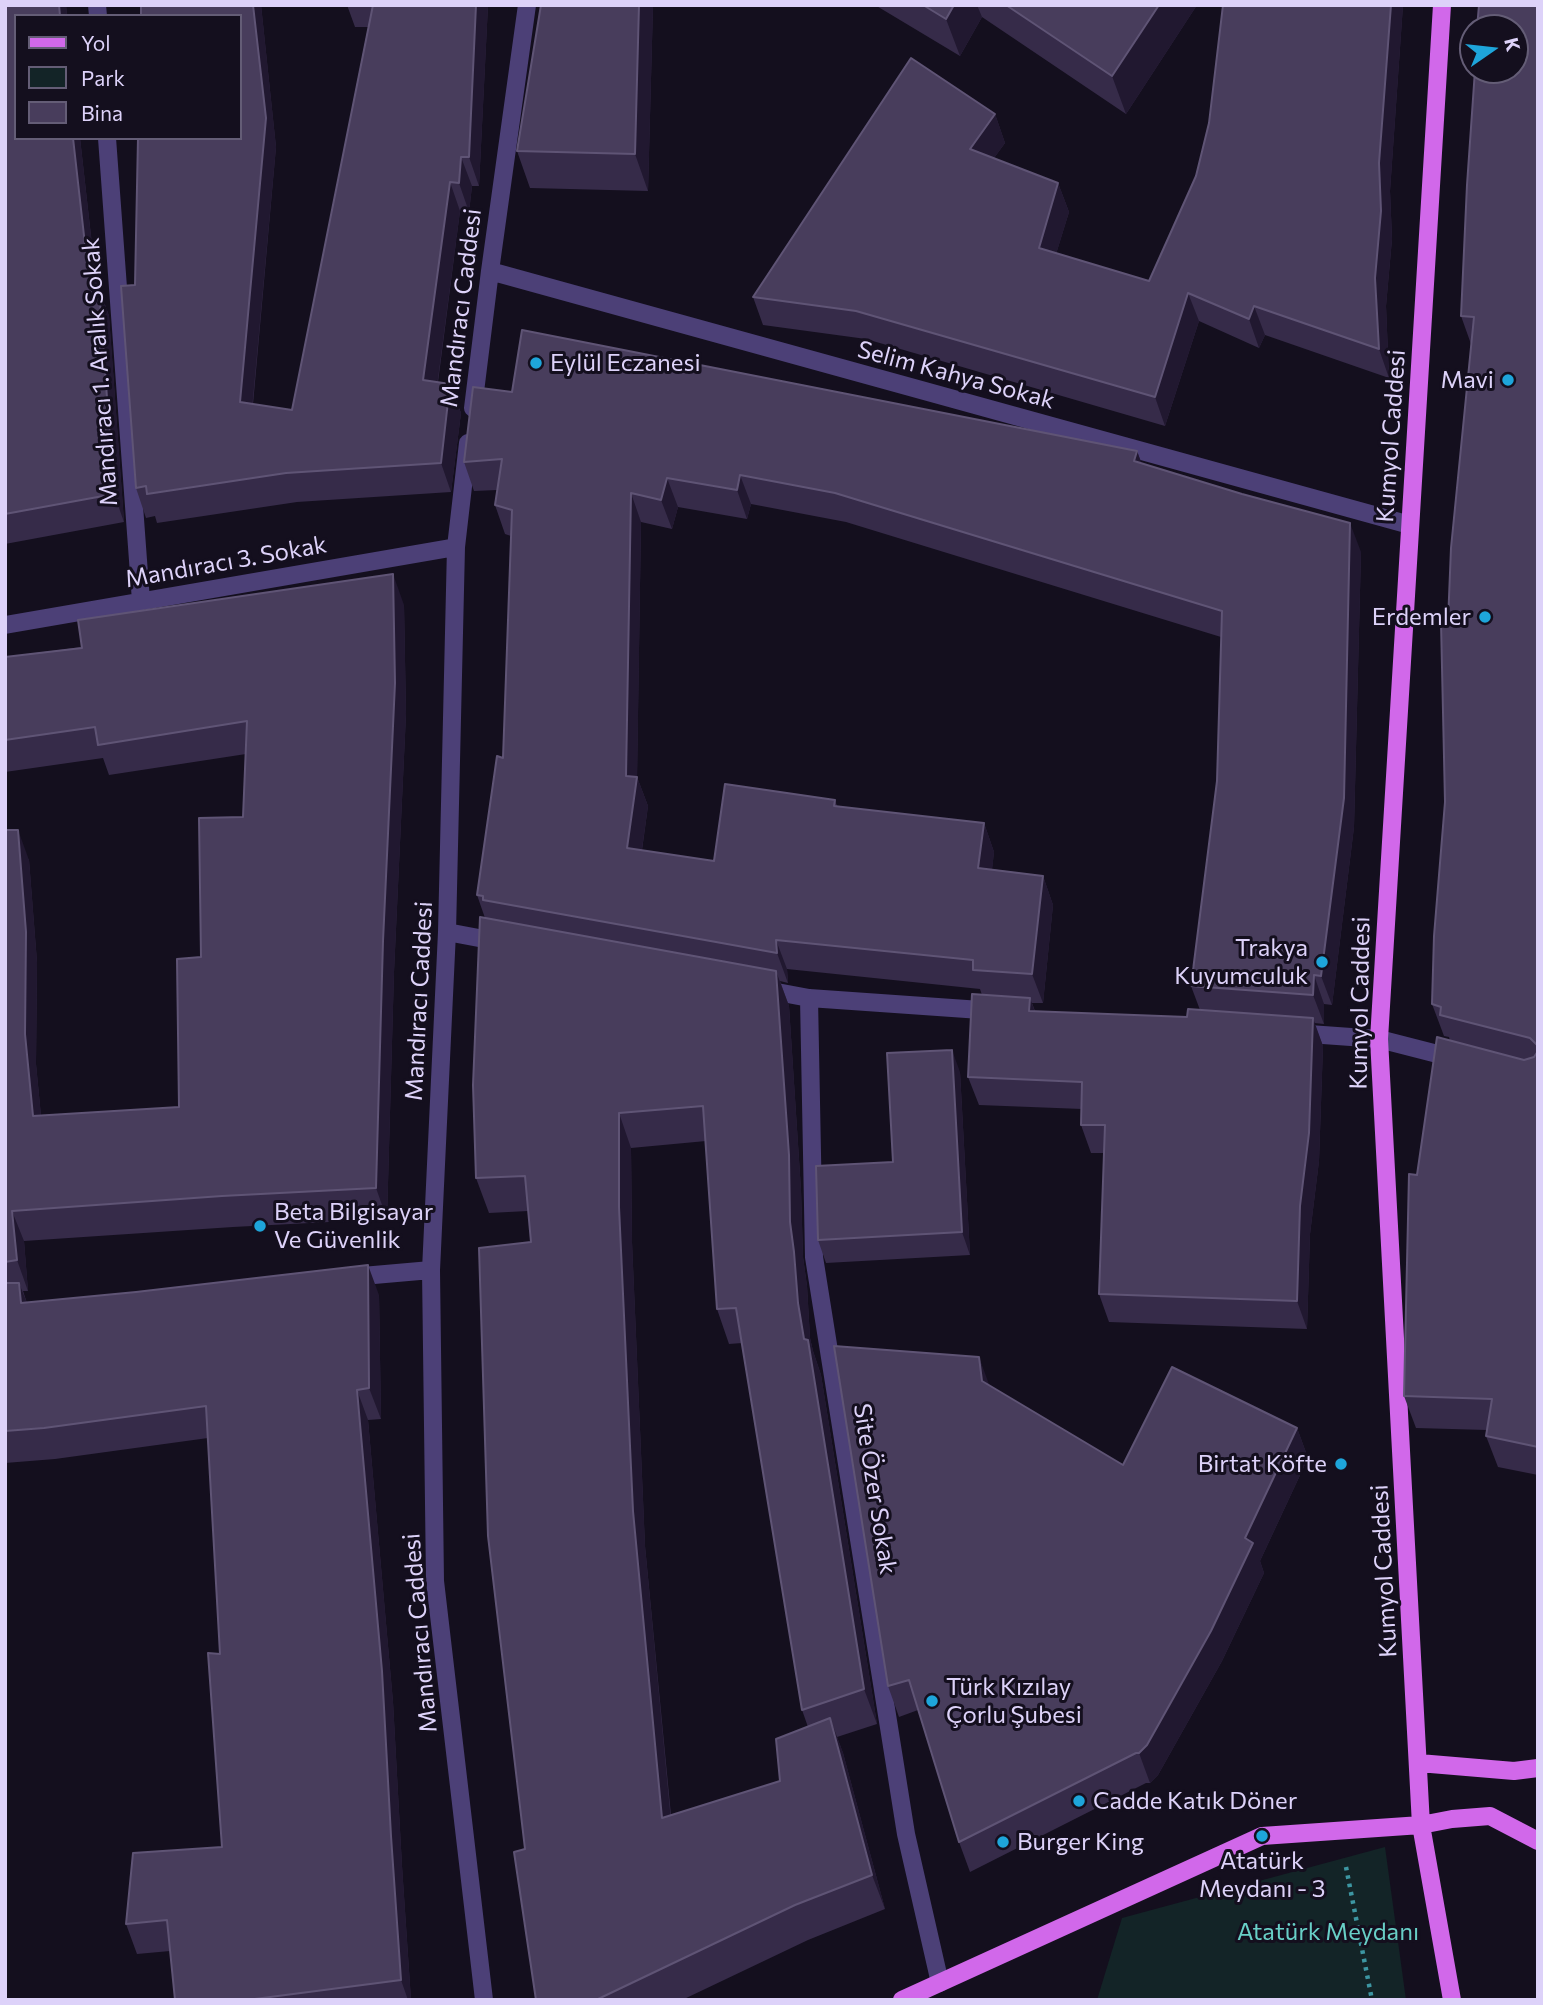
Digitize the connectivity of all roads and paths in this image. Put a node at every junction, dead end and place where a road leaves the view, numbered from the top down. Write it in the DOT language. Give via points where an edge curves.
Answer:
graph roads {
  1 [pos="527,5"];
  2 [pos="1442,5"];
  3 [pos="107,140"];
  4 [pos="489,271"];
  5 [pos="1410,525"];
  6 [pos="456,547"];
  7 [pos="141,601"];
  8 [pos="5,625"];
  9 [pos="447,932"];
  10 [pos="514,945"];
  11 [pos="742,986"];
  12 [pos="809,998"];
  13 [pos="1018,1013"];
  14 [pos="1282,1032"];
  15 [pos="1379,1039"];
  16 [pos="1472,1063"];
  17 [pos="431,1270"];
  18 [pos="335,1278"];
  19 [pos="1419,1762"];
  20 [pos="1538,1768"];
  21 [pos="1421,1825"];
  22 [pos="1538,1841"];
  23 [pos="1345,1864"];
  24 [pos="940,1983"];
  25 [pos="484,2000"];
  26 [pos="902,2000"];
  27 [pos="1372,2000"];
  28 [pos="1452,2000"];
  1 -- 4 [label="street, Mandıracı Caddesi"];
  2 -- 5 [label="main road, Kumyol Caddesi"];
  3 -- 7 [label="street, Mandıracı 1. Aralık Sokak"];
  4 -- 5 [label="street, Selim Kahya Sokak"];
  4 -- 6 [label="street, Mandıracı Caddesi"];
  5 -- 15 [label="main road, Kumyol Caddesi"];
  6 -- 7 [label="street, Mandıracı 3. Sokak"];
  6 -- 9 [label="street, Mandıracı Caddesi"];
  7 -- 8 [label="street, Mandıracı 3. Sokak"];
  9 -- 10 [label="street"];
  9 -- 17 [label="street, Mandıracı Caddesi"];
  11 -- 12 [label="street"];
  12 -- 13 [label="street"];
  12 -- 24 [label="street, Site Özer Sokak" via="814,1257 906,1834"];
  14 -- 15 [label="street"];
  15 -- 16 [label="street"];
  15 -- 19 [label="main road, Kumyol Caddesi"];
  17 -- 18 [label="street"];
  17 -- 25 [label="street, Mandıracı Caddesi" via="435,1581"];
  19 -- 20 [label="main road" via="1514,1771"];
  19 -- 21 [label="main road, Kumyol Caddesi"];
  21 -- 22 [label="main road" via="1490,1816"];
  21 -- 24 [label="main road" via="1262,1836"];
  21 -- 28 [label="main road, Kumyol Caddesi"];
  23 -- 27 [label="path"];
  24 -- 26 [label="main road"];
}
